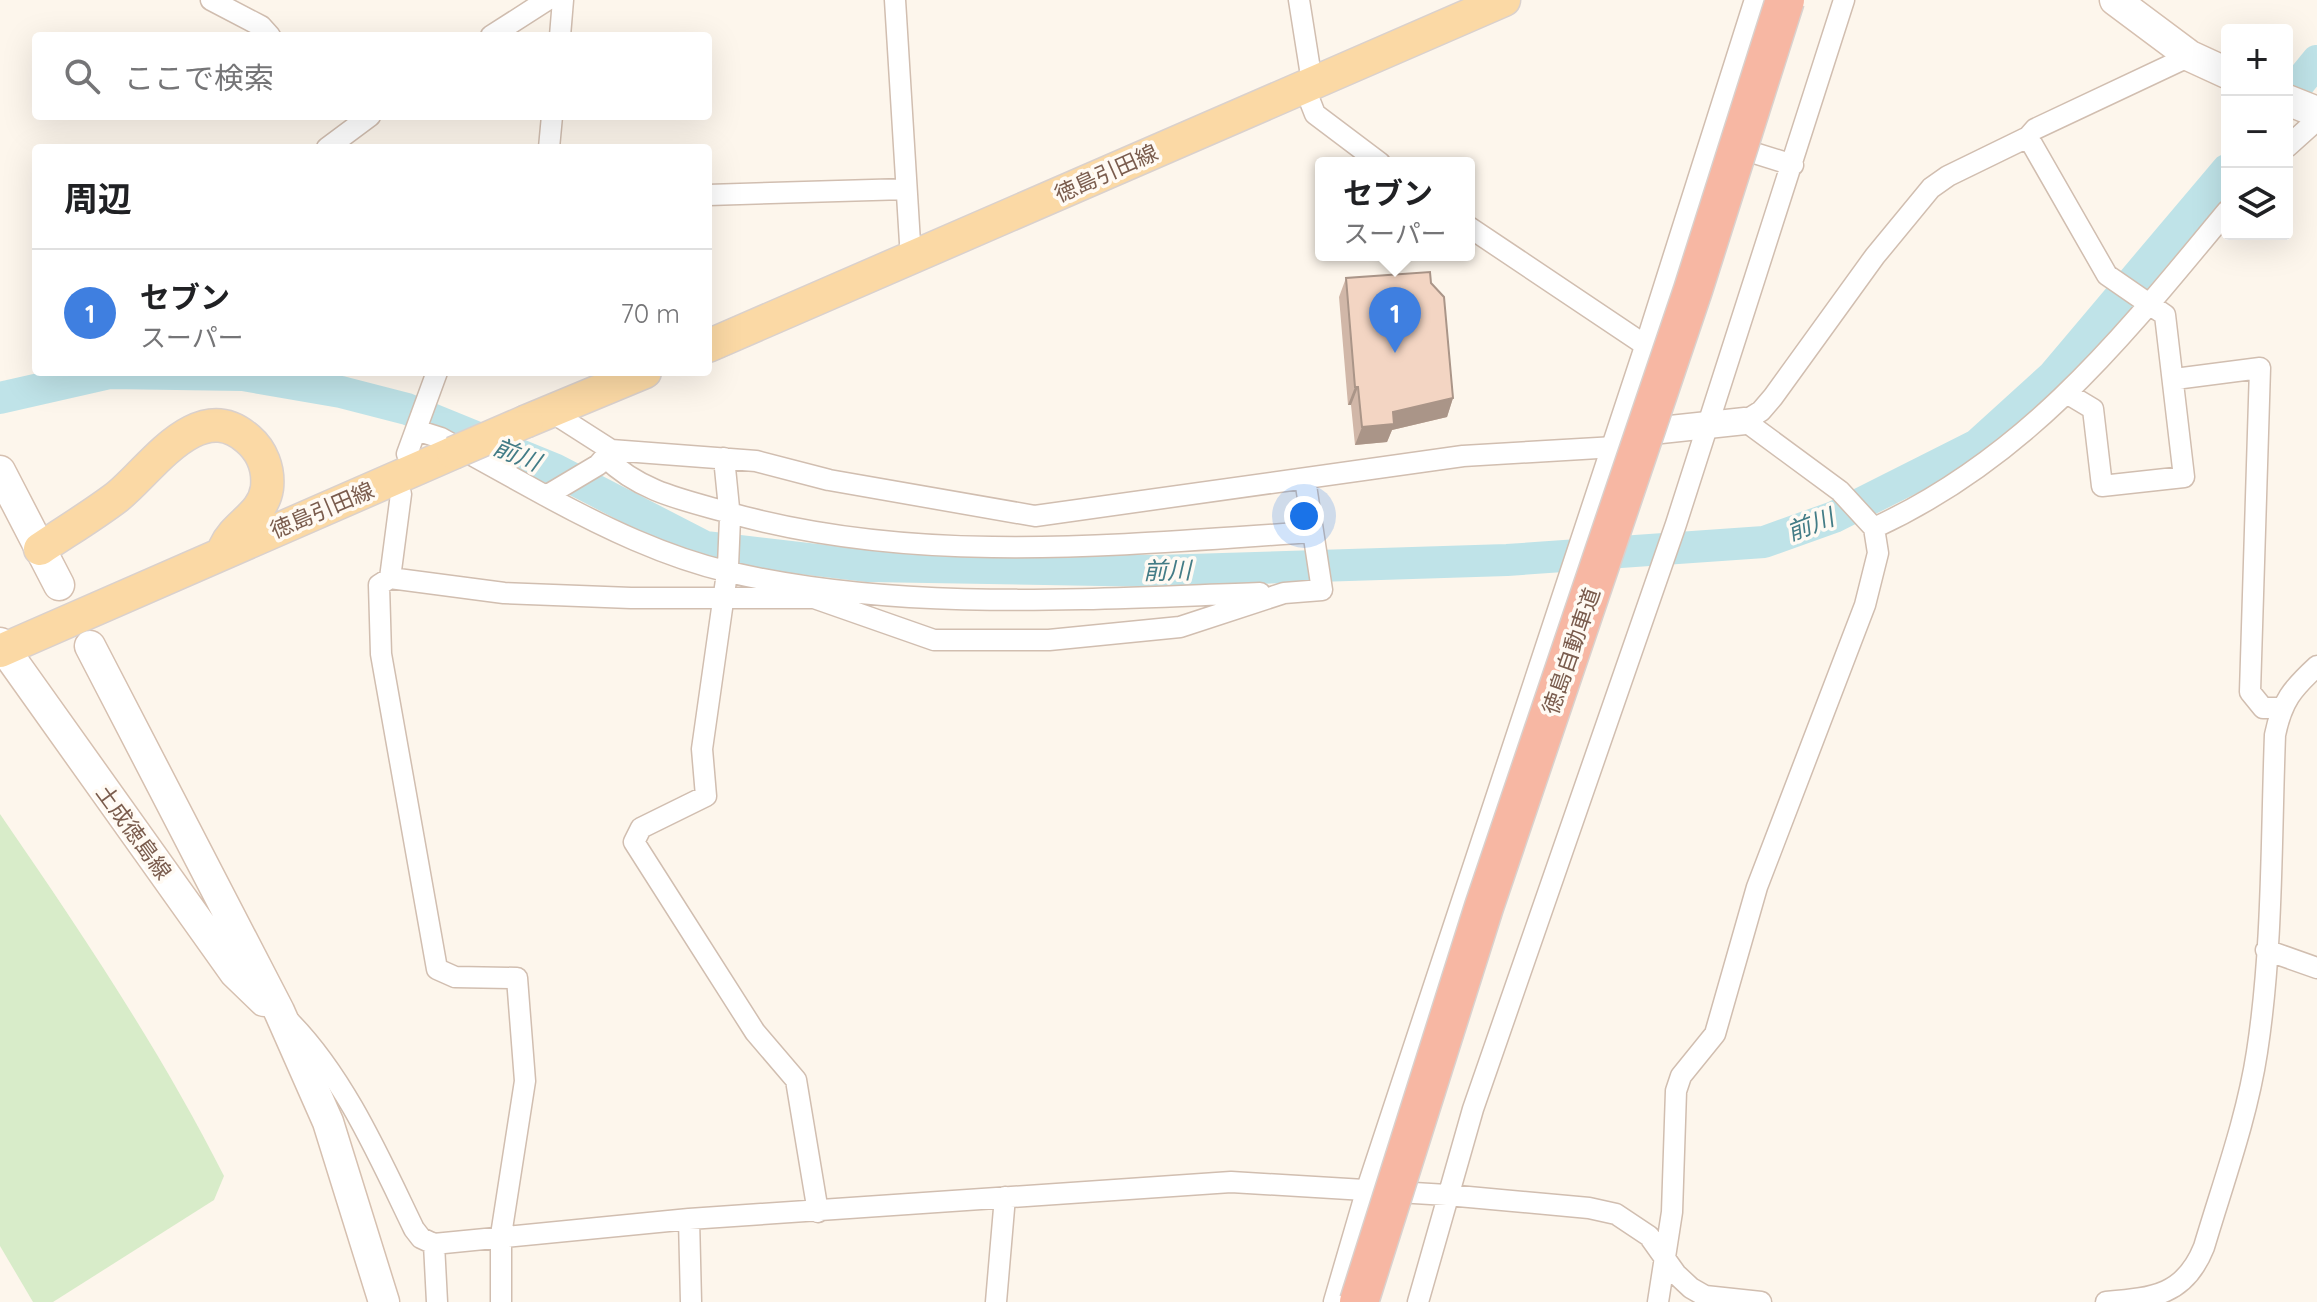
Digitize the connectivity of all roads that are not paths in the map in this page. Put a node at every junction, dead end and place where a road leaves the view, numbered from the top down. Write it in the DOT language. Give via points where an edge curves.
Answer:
graph roads {
  1 [pos="211,0"];
  2 [pos="547,0"];
  3 [pos="563,0"];
  4 [pos="895,0"];
  5 [pos="1299,0"];
  6 [pos="1504,0"];
  7 [pos="1758,0"];
  8 [pos="1785,0"];
  9 [pos="1844,0"];
  10 [pos="2115,0"];
  11 [pos="266,32"];
  12 [pos="497,32"];
  13 [pos="560,32"];
  14 [pos="2190,56"];
  15 [pos="2221,70"];
  16 [pos="1308,84"];
  17 [pos="2293,102"];
  18 [pos="2317,112"];
  19 [pos="359,120"];
  20 [pos="552,120"];
  21 [pos="2317,120"];
  22 [pos="2028,137"];
  23 [pos="1715,140"];
  24 [pos="2293,142"];
  25 [pos="332,144"];
  26 [pos="549,144"];
  27 [pos="1372,157"];
  28 [pos="1793,165"];
  29 [pos="906,189"];
  30 [pos="712,195"];
  31 [pos="2221,218"];
  32 [pos="1475,231"];
  33 [pos="911,259"];
  34 [pos="2146,303"];
  35 [pos="712,344"];
  36 [pos="1648,347"];
  37 [pos="635,376"];
  38 [pos="434,377"];
  39 [pos="2175,379"];
  40 [pos="2068,394"];
  41 [pos="538,416"];
  42 [pos="1745,421"];
  43 [pos="1708,426"];
  44 [pos="416,428"];
  45 [pos="1617,440"];
  46 [pos="407,454"];
  47 [pos="605,457"];
  48 [pos="724,458"];
  49 [pos="0,471"];
  50 [pos="1305,479"];
  51 [pos="549,493"];
  52 [pos="401,494"];
  53 [pos="729,516"];
  54 [pos="1871,526"];
  55 [pos="1314,536"];
  56 [pos="40,549"];
  57 [pos="222,554"];
  58 [pos="728,569"];
  59 [pos="390,578"];
  60 [pos="59,585"];
  61 [pos="1284,593"];
  62 [pos="726,599"];
  63 [pos="90,646"];
  64 [pos="1,648"];
  65 [pos="2317,666"];
  66 [pos="2280,708"];
  67 [pos="2266,950"];
  68 [pos="2317,968"];
  69 [pos="279,1011"];
  70 [pos="1370,1189"];
  71 [pos="1447,1195"];
  72 [pos="1005,1197"];
  73 [pos="818,1212"];
  74 [pos="689,1219"];
  75 [pos="501,1235"];
  76 [pos="434,1244"];
  77 [pos="1663,1258"];
  78 [pos="384,1302"];
  79 [pos="437,1302"];
  80 [pos="501,1302"];
  81 [pos="691,1302"];
  82 [pos="996,1302"];
  83 [pos="1337,1302"];
  84 [pos="1359,1302"];
  85 [pos="1418,1302"];
  86 [pos="1658,1302"];
  87 [pos="1761,1302"];
  88 [pos="2106,1302"];
  1 -- 11 [label="street"];
  2 -- 12 [label="street"];
  3 -- 13 [label="street"];
  4 -- 29 [label="street"];
  5 -- 16 [label="street"];
  6 -- 16 [label="main road, 徳島引田線"];
  7 -- 23 [label="street"];
  8 -- 84 [label="highway, 徳島自動車道, bridge" via="1693,290 1484,907"];
  9 -- 28 [label="street"];
  10 -- 14 [label="main road"];
  14 -- 15 [label="main road"];
  14 -- 22 [label="street" via="2035,129"];
  16 -- 27 [label="street" via="1315,114"];
  16 -- 33 [label="main road, 徳島引田線"];
  17 -- 18 [label="main road"];
  19 -- 25 [label="street"];
  20 -- 26 [label="street"];
  21 -- 24 [label="street"];
  22 -- 34 [label="street" via="2107,275"];
  22 -- 42 [label="street" via="1931,188 1773,397"];
  23 -- 28 [label="street"];
  23 -- 36 [label="street"];
  28 -- 43 [label="street"];
  29 -- 30 [label="street"];
  29 -- 33 [label="street"];
  31 -- 34 [label="street"];
  32 -- 36 [label="street"];
  33 -- 35 [label="main road, 徳島引田線"];
  34 -- 39 [label="street" via="2165,315"];
  34 -- 40 [label="street"];
  36 -- 45 [label="street"];
  37 -- 41 [label="main road, 徳島引田線"];
  38 -- 44 [label="street"];
  39 -- 40 [label="street" via="2184,477 2102,486 2093,409"];
  39 -- 66 [label="street" via="2260,368 2250,692 2263,708"];
  40 -- 54 [label="street" via="1955,485"];
  41 -- 47 [label="street"];
  41 -- 57 [label="main road, 徳島引田線, bridge"];
  42 -- 43 [label="street"];
  42 -- 54 [label="street" via="1840,491"];
  43 -- 45 [label="street"];
  43 -- 71 [label="street" via="1514,985"];
  44 -- 46 [label="street"];
  44 -- 51 [label="street"];
  45 -- 50 [label="street"];
  45 -- 70 [label="street"];
  47 -- 48 [label="street"];
  47 -- 51 [label="street"];
  47 -- 53 [label="street" via="623,474 657,492"];
  48 -- 50 [label="street" via="1035,516"];
  48 -- 53 [label="street"];
  49 -- 56 [label="main road"];
  50 -- 55 [label="street"];
  51 -- 58 [label="street" via="605,528"];
  52 -- 59 [label="street"];
  53 -- 55 [label="street" via="823,535 998,548"];
  53 -- 58 [label="street"];
  54 -- 77 [label="street" via="1878,553 1875,573 1757,887 1720,1022 1676,1091 1672,1212"];
  55 -- 61 [label="street" via="1322,588"];
  56 -- 57 [label="main road" via="118,496 173,442 206,426 224,426 258,447 267,489 259,509 230,537"];
  56 -- 60 [label="main road"];
  57 -- 64 [label="main road, 徳島引田線"];
  58 -- 61 [label="street" via="785,582 954,597 1049,600"];
  58 -- 62 [label="street"];
  59 -- 62 [label="street" via="504,593"];
  59 -- 75 [label="street" via="379,585 381,654 437,969 455,977 517,978 525,1081"];
  61 -- 62 [label="street" via="1180,627 1049,640 934,640 814,598"];
  62 -- 73 [label="street" via="702,749 706,796 641,828 634,842 755,1032 796,1080"];
  63 -- 69 [label="main road, 土成徳島線"];
  64 -- 69 [label="main road, 土成徳島線" via="235,973"];
  65 -- 66 [label="street"];
  66 -- 67 [label="street"];
  67 -- 68 [label="street"];
  67 -- 88 [label="street" via="2250,1093 2196,1265 2179,1285 2163,1293"];
  69 -- 76 [label="street" via="314,1046 414,1229"];
  69 -- 78 [label="main road, 土成徳島線" via="328,1122"];
  70 -- 71 [label="street"];
  70 -- 72 [label="street" via="1231,1182"];
  70 -- 83 [label="street"];
  71 -- 77 [label="street" via="1616,1214 1649,1236"];
  71 -- 85 [label="street"];
  72 -- 73 [label="street"];
  72 -- 82 [label="street"];
  73 -- 74 [label="street"];
  74 -- 75 [label="street"];
  74 -- 81 [label="street"];
  75 -- 76 [label="street"];
  75 -- 80 [label="street"];
  76 -- 79 [label="street"];
  77 -- 86 [label="street"];
  77 -- 87 [label="street" via="1705,1296"];
}
